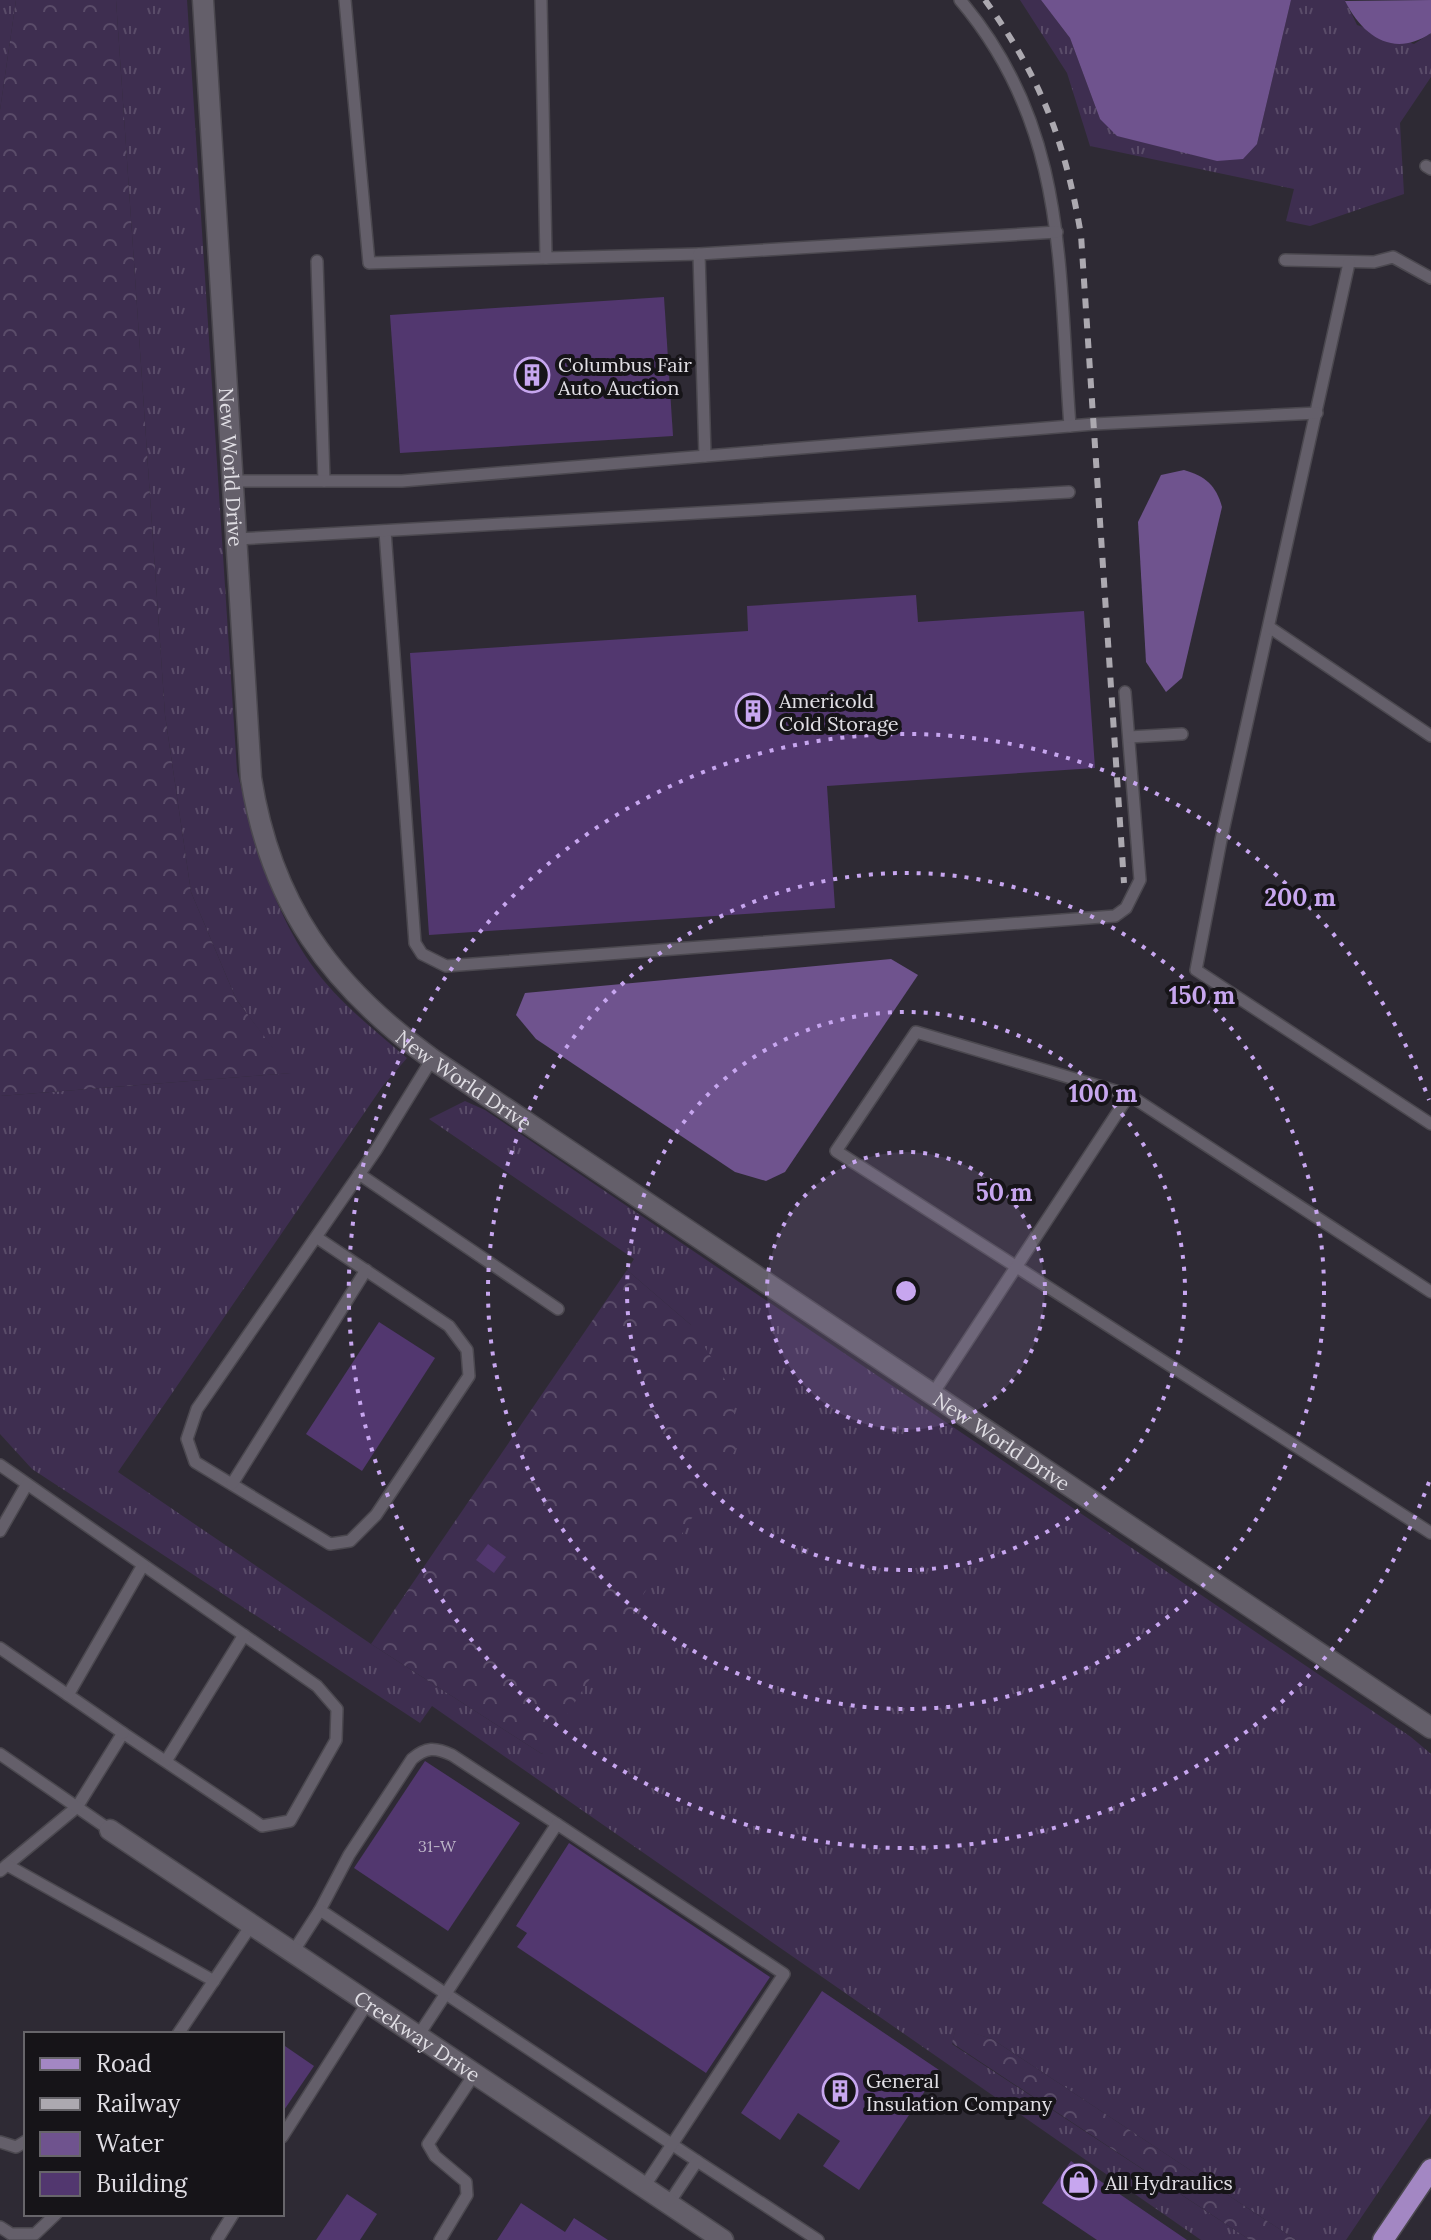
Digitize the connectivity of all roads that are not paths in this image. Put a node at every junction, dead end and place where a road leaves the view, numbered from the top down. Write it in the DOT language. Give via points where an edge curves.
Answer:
graph roads {
  1 [pos="203,0"];
  2 [pos="345,0"];
  3 [pos="541,0"];
  4 [pos="960,0"];
  5 [pos="1057,232"];
  6 [pos="699,254"];
  7 [pos="546,258"];
  8 [pos="1285,260"];
  9 [pos="317,261"];
  10 [pos="1349,263"];
  11 [pos="1431,278"];
  12 [pos="1317,413"];
  13 [pos="1070,426"];
  14 [pos="705,456"];
  15 [pos="233,481"];
  16 [pos="324,481"];
  17 [pos="1069,492"];
  18 [pos="385,531"];
  19 [pos="237,539"];
  20 [pos="1269,627"];
  21 [pos="1125,692"];
  22 [pos="1182,734"];
  23 [pos="1431,736"];
  24 [pos="1129,737"];
  25 [pos="432,1059"];
  26 [pos="1129,1095"];
  27 [pos="1431,1124"];
  28 [pos="359,1174"];
  29 [pos="316,1237"];
  30 [pos="1019,1267"];
  31 [pos="366,1270"];
  32 [pos="1431,1292"];
  33 [pos="558,1309"];
  34 [pos="932,1395"];
  35 [pos="0,1465"];
  36 [pos="27,1484"];
  37 [pos="232,1484"];
  38 [pos="0,1531"];
  39 [pos="1431,1533"];
  40 [pos="143,1565"];
  41 [pos="244,1635"];
  42 [pos="0,1648"];
  43 [pos="68,1695"];
  44 [pos="1431,1728"];
  45 [pos="123,1733"];
  46 [pos="0,1754"];
  47 [pos="166,1761"];
  48 [pos="77,1807"];
  49 [pos="557,1824"];
  50 [pos="110,1830"];
  51 [pos="3,1868"];
  52 [pos="320,1910"];
  53 [pos="252,1924"];
  54 [pos="293,1952"];
  55 [pos="214,1981"];
  56 [pos="445,1994"];
  57 [pos="368,2002"];
  58 [pos="179,2032"];
  59 [pos="418,2036"];
  60 [pos="475,2073"];
  61 [pos="284,2134"];
  62 [pos="0,2142"];
  63 [pos="24,2142"];
  64 [pos="673,2145"];
  65 [pos="697,2161"];
  66 [pos="1431,2169"];
  67 [pos="644,2187"];
  68 [pos="669,2203"];
  69 [pos="54,2216"];
  70 [pos="232,2216"];
  71 [pos="0,2227"];
  72 [pos="217,2240"];
  73 [pos="440,2240"];
  74 [pos="723,2240"];
  75 [pos="818,2240"];
  76 [pos="1383,2240"];
  1 -- 15 [label="street, New World Drive"];
  2 -- 7 [label="lane" via="369,263"];
  3 -- 7 [label="lane"];
  4 -- 5 [label="lane" via="1029,112 1047,165"];
  5 -- 6 [label="lane"];
  5 -- 13 [label="lane"];
  6 -- 7 [label="lane"];
  6 -- 14 [label="lane"];
  8 -- 10 [label="lane"];
  9 -- 16 [label="lane"];
  10 -- 11 [label="lane" via="1393,257"];
  10 -- 12 [label="lane"];
  12 -- 13 [label="lane"];
  12 -- 20 [label="lane"];
  13 -- 14 [label="lane"];
  14 -- 16 [label="lane" via="402,481"];
  15 -- 16 [label="lane"];
  15 -- 19 [label="street, New World Drive"];
  17 -- 18 [label="lane"];
  18 -- 19 [label="lane"];
  18 -- 24 [label="lane" via="415,943 422,954 446,966 1115,916 1126,908 1140,880"];
  19 -- 25 [label="street, New World Drive" via="251,778 259,825 277,874 323,958 361,1004"];
  20 -- 23 [label="lane"];
  20 -- 27 [label="lane" via="1196,970"];
  21 -- 24 [label="lane"];
  22 -- 24 [label="lane"];
  25 -- 28 [label="lane"];
  25 -- 34 [label="street, New World Drive"];
  26 -- 30 [label="lane"];
  26 -- 30 [label="lane" via="916,1032 836,1151"];
  26 -- 32 [label="lane"];
  28 -- 29 [label="lane"];
  28 -- 33 [label="lane"];
  29 -- 31 [label="lane"];
  29 -- 37 [label="lane" via="194,1419 187,1439 195,1462"];
  30 -- 34 [label="lane"];
  30 -- 39 [label="lane"];
  31 -- 37 [label="lane"];
  31 -- 37 [label="lane" via="449,1326 467,1350 469,1376 376,1515 350,1541 330,1544"];
  34 -- 44 [label="street, New World Drive"];
  35 -- 36 [label="lane"];
  36 -- 38 [label="lane"];
  36 -- 40 [label="lane"];
  40 -- 41 [label="lane"];
  40 -- 43 [label="lane"];
  41 -- 47 [label="lane"];
  41 -- 47 [label="lane" via="317,1686 337,1709 336,1740 290,1821 262,1826"];
  42 -- 43 [label="lane"];
  43 -- 45 [label="lane"];
  45 -- 47 [label="lane"];
  45 -- 48 [label="lane"];
  46 -- 48 [label="lane"];
  48 -- 50 [label="lane"];
  48 -- 51 [label="lane"];
  49 -- 52 [label="lane" via="452,1755 437,1748 423,1750 349,1855"];
  49 -- 56 [label="lane"];
  49 -- 64 [label="lane" via="784,1974"];
  50 -- 53 [label="street, Creekway Drive"];
  51 -- 55 [label="lane"];
  52 -- 54 [label="lane"];
  52 -- 56 [label="lane"];
  53 -- 54 [label="street, Creekway Drive"];
  53 -- 55 [label="lane"];
  54 -- 57 [label="street, Creekway Drive"];
  55 -- 58 [label="lane"];
  56 -- 59 [label="lane"];
  56 -- 64 [label="lane"];
  57 -- 59 [label="street, Creekway Drive"];
  57 -- 61 [label="lane"];
  59 -- 60 [label="street, Creekway Drive"];
  60 -- 67 [label="street, Creekway Drive"];
  60 -- 73 [label="lane" via="428,2144 466,2182 467,2195"];
  62 -- 63 [label="lane" via="16,2147"];
  64 -- 65 [label="lane"];
  64 -- 67 [label="lane"];
  65 -- 68 [label="lane"];
  65 -- 75 [label="lane"];
  66 -- 76 [label="main road"];
  67 -- 68 [label="street, Creekway Drive"];
  68 -- 74 [label="street, Creekway Drive"];
  69 -- 71 [label="lane" via="35,2234 11,2234"];
  70 -- 72 [label="lane"];
}
